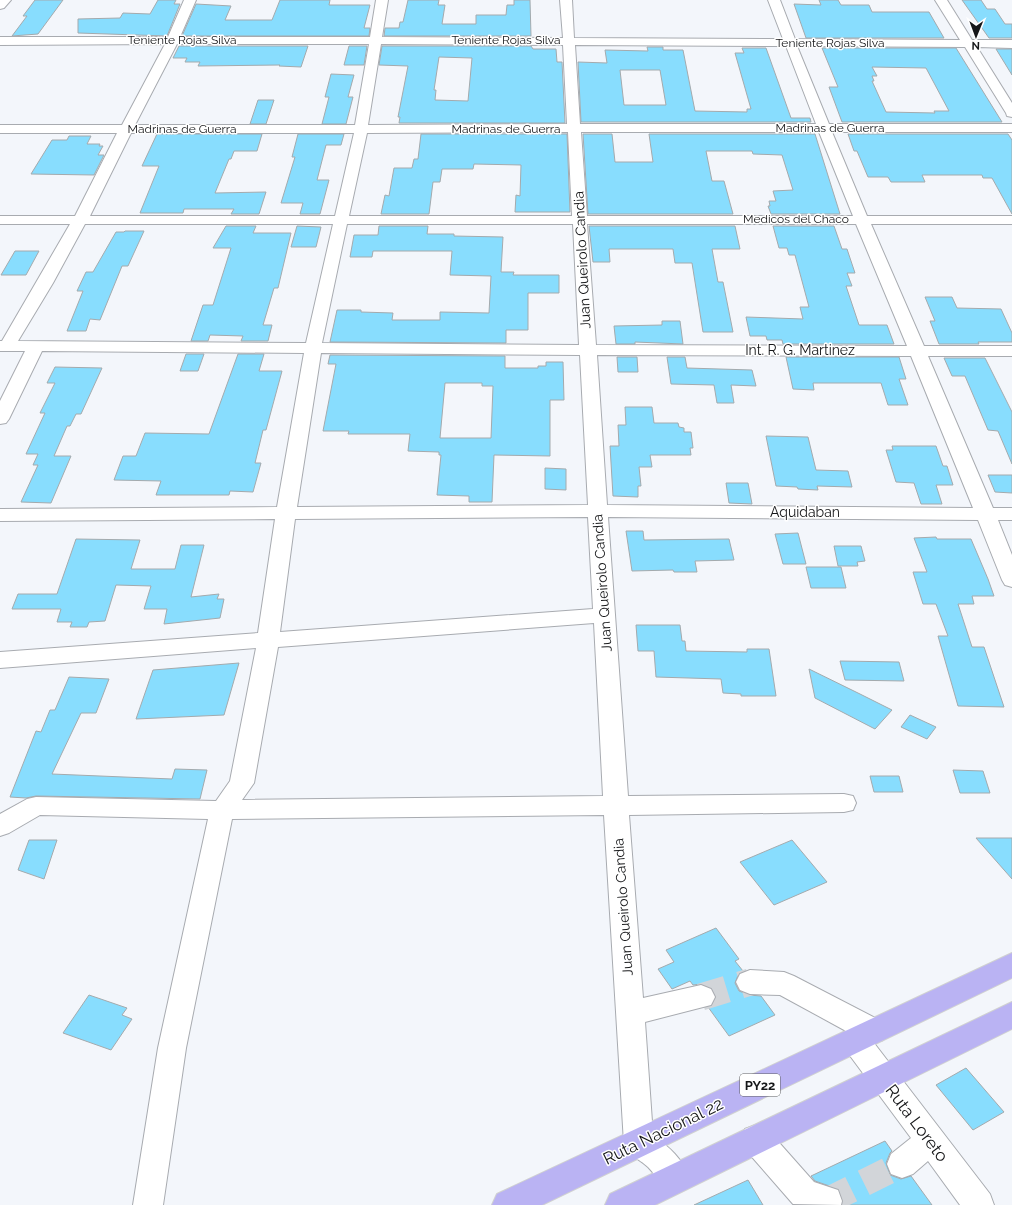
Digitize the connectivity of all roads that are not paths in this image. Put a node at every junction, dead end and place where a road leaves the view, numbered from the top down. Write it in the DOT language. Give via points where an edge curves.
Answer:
graph roads {
  1 [pos="5,0"];
  2 [pos="190,0"];
  3 [pos="382,0"];
  4 [pos="566,0"];
  5 [pos="774,0"];
  6 [pos="941,0"];
  7 [pos="0,6"];
  8 [pos="173,40"];
  9 [pos="376,40"];
  10 [pos="568,40"];
  11 [pos="0,41"];
  12 [pos="789,43"];
  13 [pos="968,43"];
  14 [pos="1012,44"];
  15 [pos="1012,113"];
  16 [pos="824,128"];
  17 [pos="1012,128"];
  18 [pos="0,129"];
  19 [pos="126,129"];
  20 [pos="361,129"];
  21 [pos="575,129"];
  22 [pos="80,219"];
  23 [pos="340,219"];
  24 [pos="860,219"];
  25 [pos="0,220"];
  26 [pos="580,220"];
  27 [pos="1012,220"];
  28 [pos="3,346"];
  29 [pos="36,346"];
  30 [pos="313,348"];
  31 [pos="588,350"];
  32 [pos="918,350"];
  33 [pos="1012,350"];
  34 [pos="0,419"];
  35 [pos="598,511"];
  36 [pos="286,514"];
  37 [pos="986,514"];
  38 [pos="1012,514"];
  39 [pos="0,515"];
  40 [pos="1012,580"];
  41 [pos="604,615"];
  42 [pos="268,640"];
  43 [pos="0,660"];
  44 [pos="844,803"];
  45 [pos="616,805"];
  46 [pos="222,810"];
  47 [pos="0,826"];
  48 [pos="1012,965"];
  49 [pos="750,982"];
  50 [pos="701,997"];
  51 [pos="631,1013"];
  52 [pos="1012,1014"];
  53 [pos="864,1035"];
  54 [pos="883,1078"];
  55 [pos="756,1139"];
  56 [pos="930,1140"];
  57 [pos="658,1159"];
  58 [pos="902,1164"];
  59 [pos="827,1201"];
  60 [pos="148,1205"];
  61 [pos="508,1205"];
  62 [pos="621,1205"];
  63 [pos="979,1205"];
  1 -- 7 [label="street"];
  2 -- 8 [label="street"];
  3 -- 9 [label="street"];
  4 -- 10 [label="street, Juan Queirolo Candia"];
  5 -- 12 [label="street"];
  6 -- 13 [label="street"];
  8 -- 9 [label="street, Teniente Rojas Silva"];
  8 -- 11 [label="street, Teniente Rojas Silva"];
  8 -- 19 [label="street"];
  9 -- 10 [label="street, Teniente Rojas Silva"];
  9 -- 20 [label="street"];
  10 -- 12 [label="street, Teniente Rojas Silva"];
  10 -- 21 [label="street, Juan Queirolo Candia"];
  12 -- 13 [label="street, Teniente Rojas Silva"];
  12 -- 16 [label="street"];
  13 -- 14 [label="street, Teniente Rojas Silva"];
  13 -- 15 [label="street"];
  16 -- 17 [label="street, Madrinas de Guerra"];
  16 -- 21 [label="street, Madrinas de Guerra"];
  16 -- 24 [label="street"];
  18 -- 19 [label="street, Madrinas de Guerra"];
  19 -- 20 [label="street, Madrinas de Guerra"];
  19 -- 22 [label="street"];
  20 -- 21 [label="street, Madrinas de Guerra"];
  20 -- 23 [label="street"];
  21 -- 26 [label="street, Juan Queirolo Candia"];
  22 -- 23 [label="street, Medicos del Chaco"];
  22 -- 25 [label="street, Medicos del Chaco"];
  22 -- 28 [label="street" via="45,283"];
  23 -- 26 [label="street, Medicos del Chaco"];
  23 -- 30 [label="street"];
  24 -- 26 [label="street, Medicos del Chaco"];
  24 -- 27 [label="street, Medicos del Chaco"];
  24 -- 32 [label="street"];
  26 -- 31 [label="street, Juan Queirolo Candia"];
  28 -- 29 [label="street, Int. R. G. Martinez"];
  29 -- 30 [label="street, Int. R. G. Martinez"];
  29 -- 34 [label="street"];
  30 -- 31 [label="street, Int. R. G. Martinez"];
  30 -- 36 [label="street"];
  31 -- 32 [label="street, Int. R. G. Martinez"];
  31 -- 35 [label="street, Juan Queirolo Candia"];
  32 -- 33 [label="street, Int. R. G. Martinez"];
  32 -- 37 [label="street"];
  35 -- 36 [label="street, Aquidaban"];
  35 -- 37 [label="street, Aquidaban"];
  35 -- 41 [label="street, Juan Queirolo Candia"];
  36 -- 39 [label="street, Aquidaban"];
  36 -- 42 [label="street"];
  37 -- 38 [label="street, Aquidaban"];
  37 -- 40 [label="street"];
  41 -- 42 [label="street"];
  41 -- 45 [label="street, Juan Queirolo Candia"];
  42 -- 43 [label="street"];
  42 -- 46 [label="street" via="242,783"];
  44 -- 45 [label="street"];
  45 -- 46 [label="street"];
  45 -- 51 [label="street, Juan Queirolo Candia"];
  46 -- 47 [label="street" via="36,806"];
  46 -- 60 [label="street" via="172,1048"];
  48 -- 53 [label="highway, Ruta Nacional 22 / PY22"];
  49 -- 53 [label="street" via="784,984"];
  50 -- 51 [label="street"];
  51 -- 57 [label="street, Juan Queirolo Candia"];
  52 -- 54 [label="highway, Ruta Nacional 22 / PY22"];
  53 -- 54 [label="street, Ruta Loreto"];
  53 -- 57 [label="highway, Ruta Nacional 22 / PY22"];
  54 -- 55 [label="highway, Ruta Nacional 22 / PY22"];
  54 -- 56 [label="street, Ruta Loreto"];
  55 -- 57 [label="highway, Ruta Nacional 22 / PY22"];
  55 -- 59 [label="street" via="804,1194"];
  56 -- 58 [label="street"];
  56 -- 63 [label="street, Ruta Loreto"];
  57 -- 61 [label="highway, Ruta Nacional 22 / PY22"];
  57 -- 62 [label="highway, Ruta Nacional 22 / PY22"];
}
